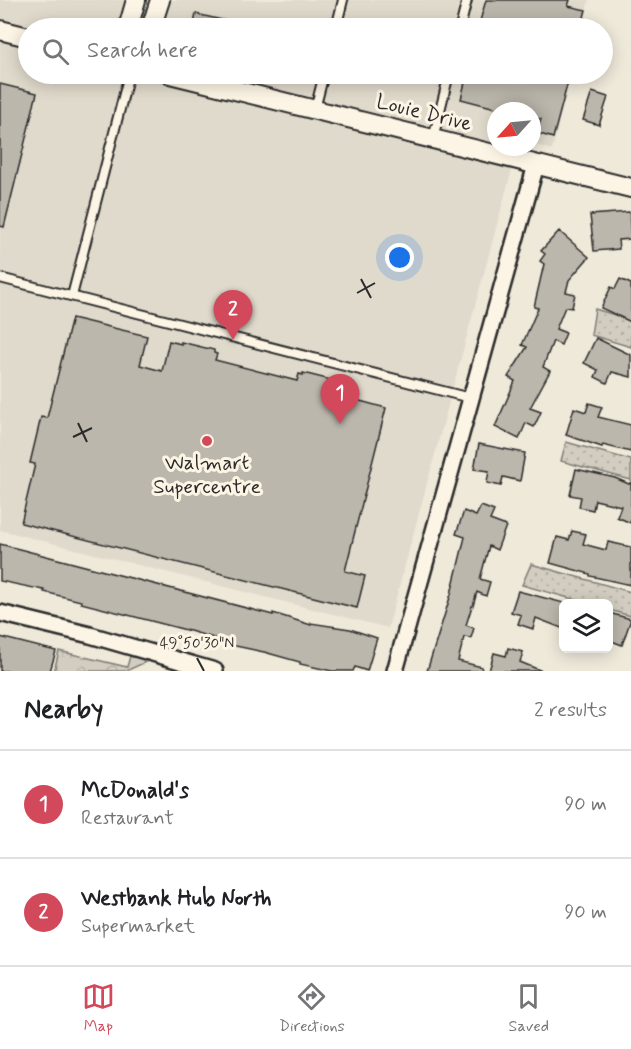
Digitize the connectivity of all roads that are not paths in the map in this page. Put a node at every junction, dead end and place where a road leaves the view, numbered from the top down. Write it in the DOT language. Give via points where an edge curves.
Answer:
graph roads {
  1 [pos="136,0"];
  2 [pos="160,0"];
  3 [pos="344,0"];
  4 [pos="467,0"];
  5 [pos="131,18"];
  6 [pos="154,18"];
  7 [pos="339,18"];
  8 [pos="462,18"];
  9 [pos="0,30"];
  10 [pos="18,34"];
  11 [pos="126,84"];
  12 [pos="211,84"];
  13 [pos="321,84"];
  14 [pos="448,84"];
  15 [pos="315,109"];
  16 [pos="434,139"];
  17 [pos="536,165"];
  18 [pos="631,188"];
  19 [pos="0,278"];
  20 [pos="72,296"];
  21 [pos="470,398"];
  22 [pos="0,613"];
  23 [pos="215,671"];
  24 [pos="395,671"];
  1 -- 5 [label="street"];
  2 -- 6 [label="street"];
  3 -- 7 [label="lane"];
  4 -- 8 [label="lane"];
  9 -- 10 [label="street"];
  11 -- 20 [label="lane"];
  12 -- 15 [label="street, Louie Drive"];
  13 -- 15 [label="lane"];
  14 -- 16 [label="lane"];
  15 -- 16 [label="street, Louie Drive"];
  16 -- 17 [label="street, Louie Drive"];
  17 -- 18 [label="street, Louie Drive"];
  17 -- 21 [label="street"];
  19 -- 20 [label="lane"];
  20 -- 21 [label="lane"];
  21 -- 24 [label="street"];
  22 -- 23 [label="street"];
}
